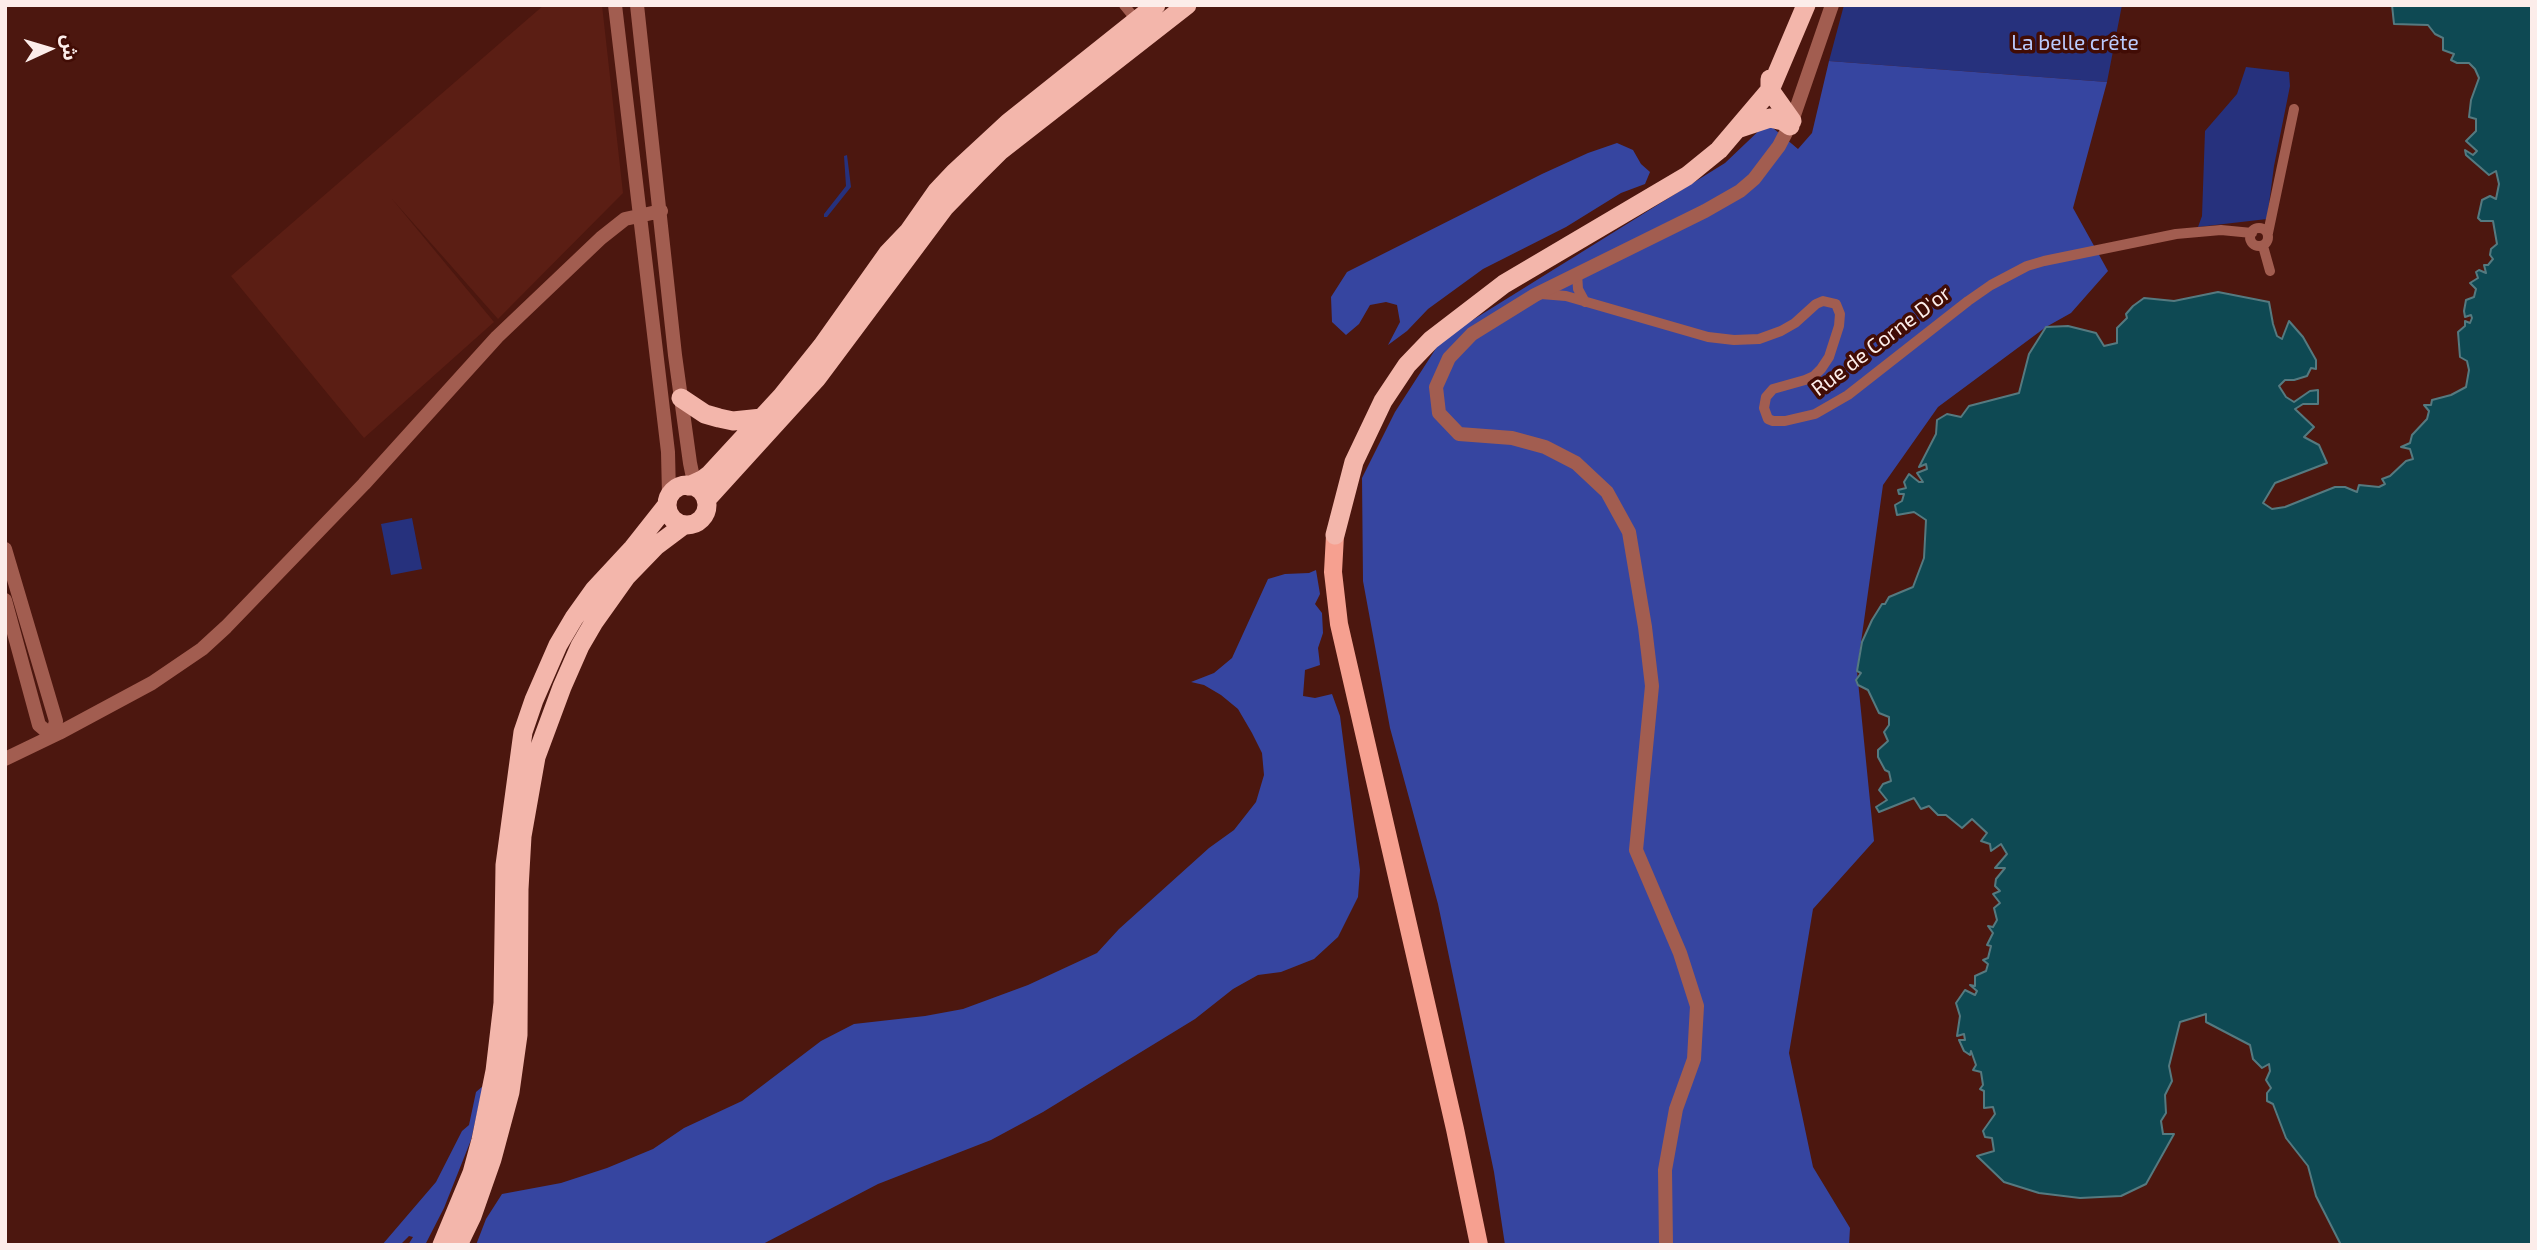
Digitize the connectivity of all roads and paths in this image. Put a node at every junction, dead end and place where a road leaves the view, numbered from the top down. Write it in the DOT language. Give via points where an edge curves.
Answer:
graph roads {
  1 [pos="615,5"];
  2 [pos="638,5"];
  3 [pos="1124,5"];
  4 [pos="1156,5"];
  5 [pos="1187,5"];
  6 [pos="1795,5"];
  7 [pos="1806,5"];
  8 [pos="1832,5"];
  9 [pos="1137,21"];
  10 [pos="1777,48"];
  11 [pos="1770,90"];
  12 [pos="2294,109"];
  13 [pos="1791,124"];
  14 [pos="1739,128"];
  15 [pos="661,211"];
  16 [pos="640,214"];
  17 [pos="2252,233"];
  18 [pos="2268,233"];
  19 [pos="2263,246"];
  20 [pos="2270,271"];
  21 [pos="1577,273"];
  22 [pos="1535,295"];
  23 [pos="1585,302"];
  24 [pos="681,398"];
  25 [pos="762,418"];
  26 [pos="696,489"];
  27 [pos="668,500"];
  28 [pos="684,525"];
  29 [pos="1335,535"];
  30 [pos="5,549"];
  31 [pos="5,600"];
  32 [pos="52,736"];
  33 [pos="5,759"];
  34 [pos="442,1245"];
  35 [pos="458,1245"];
  36 [pos="1479,1245"];
  37 [pos="1666,1245"];
  1 -- 16 [label="street"];
  2 -- 15 [label="street"];
  3 -- 9 [label="street"];
  4 -- 9 [label="highway"];
  5 -- 26 [label="highway" via="976,174 944,208 817,378"];
  6 -- 10 [label="highway"];
  7 -- 11 [label="highway"];
  8 -- 13 [label="street"];
  9 -- 25 [label="highway" via="1008,123 954,173"];
  10 -- 11 [label="highway"];
  10 -- 29 [label="highway" via="1735,116 1704,150 1471,301 1428,335 1403,363 1367,420 1338,502"];
  11 -- 13 [label="highway"];
  11 -- 14 [label="highway"];
  12 -- 18 [label="street"];
  13 -- 14 [label="highway" via="1770,117"];
  13 -- 21 [label="street" via="1766,164 1740,191"];
  14 -- 29 [label="highway" via="1687,176 1504,284 1407,365 1383,401 1354,462"];
  15 -- 16 [label="street"];
  15 -- 24 [label="street"];
  16 -- 27 [label="street" via="669,460"];
  16 -- 32 [label="street" via="625,219 601,238 498,337 213,640 168,673"];
  17 -- 18 [label="street" via="2260,228"];
  17 -- 19 [label="street" via="2253,243"];
  17 -- 23 [label="street, Rue de Corne D'or" via="2176,234 2027,266 1968,301 1848,396 1815,414 1785,421 1768,419 1766,397 1773,389 1805,380 1821,369 1839,326 1836,304 1816,304 1795,323 1759,339 1734,340 1708,337"];
  18 -- 19 [label="street"];
  19 -- 20 [label="street"];
  21 -- 22 [label="street"];
  21 -- 23 [label="street"];
  22 -- 23 [label="street" via="1556,294"];
  22 -- 37 [label="street" via="1472,334 1449,358 1436,387 1439,413 1459,434 1512,438 1545,447 1576,463 1606,492 1629,532 1652,686 1636,850 1681,953 1697,1006 1693,1059 1676,1109 1665,1170"];
  24 -- 25 [label="highway" via="719,418"];
  24 -- 26 [label="street"];
  25 -- 26 [label="highway"];
  26 -- 27 [label="highway" via="676,489"];
  26 -- 28 [label="highway" via="706,510 696,523"];
  27 -- 28 [label="highway" via="671,518"];
  27 -- 34 [label="highway" via="574,618 558,645 523,732 505,865 503,1003 495,1071 472,1173"];
  28 -- 35 [label="highway" via="665,538 608,600 566,677 536,757 522,836 518,1035 510,1092 488,1170"];
  29 -- 36 [label="main road" via="1339,624"];
  30 -- 32 [label="street" via="56,721"];
  31 -- 32 [label="street" via="39,725"];
  32 -- 33 [label="street"];
}
